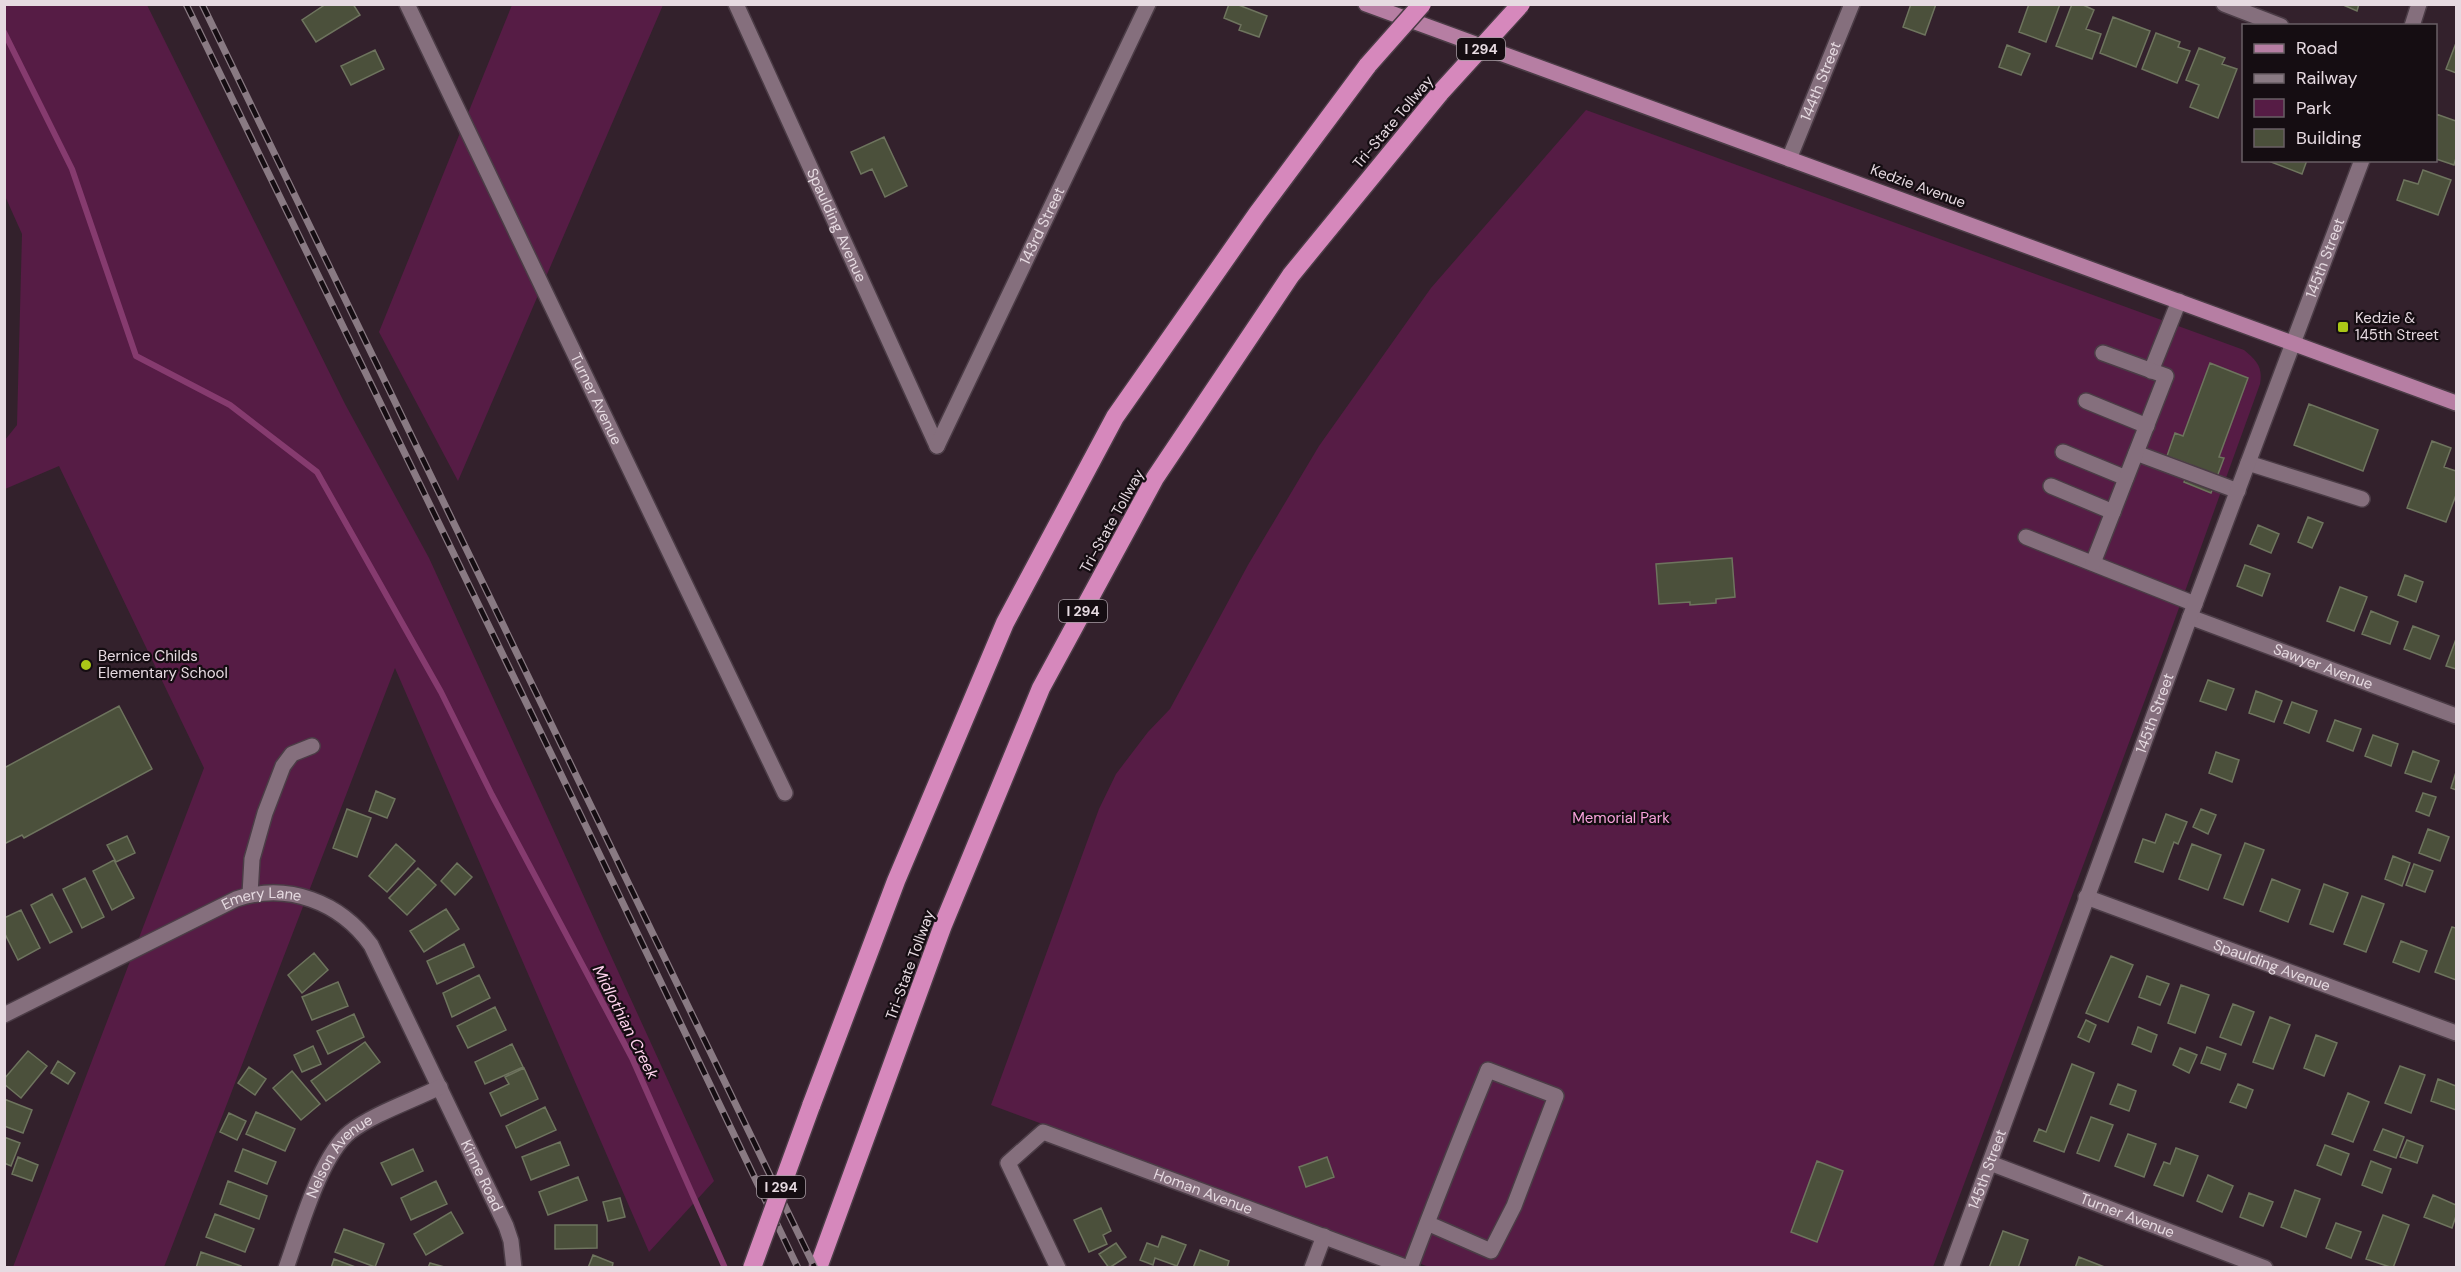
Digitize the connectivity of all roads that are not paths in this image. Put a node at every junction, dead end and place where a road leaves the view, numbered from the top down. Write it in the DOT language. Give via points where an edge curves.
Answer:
graph roads {
  1 [pos="407,4"];
  2 [pos="736,4"];
  3 [pos="1148,4"];
  4 [pos="1366,4"];
  5 [pos="1422,4"];
  6 [pos="1521,4"];
  7 [pos="1852,4"];
  8 [pos="2224,4"];
  9 [pos="2419,4"];
  10 [pos="2276,24"];
  11 [pos="2413,24"];
  12 [pos="1789,159"];
  13 [pos="2361,162"];
  14 [pos="2179,301"];
  15 [pos="2294,343"];
  16 [pos="2103,353"];
  17 [pos="2151,371"];
  18 [pos="2086,401"];
  19 [pos="2457,403"];
  20 [pos="2147,426"];
  21 [pos="937,446"];
  22 [pos="2063,452"];
  23 [pos="2136,453"];
  24 [pos="2248,463"];
  25 [pos="2126,478"];
  26 [pos="2051,486"];
  27 [pos="2238,491"];
  28 [pos="2362,499"];
  29 [pos="2113,512"];
  30 [pos="2026,537"];
  31 [pos="2093,563"];
  32 [pos="2192,610"];
  33 [pos="2457,716"];
  34 [pos="312,746"];
  35 [pos="785,793"];
  36 [pos="250,894"];
  37 [pos="2086,897"];
  38 [pos="4,1015"];
  39 [pos="2457,1033"];
  40 [pos="440,1087"];
  41 [pos="1990,1163"];
  42 [pos="1427,1223"];
  43 [pos="1324,1236"];
  44 [pos="286,1268"];
  45 [pos="514,1268"];
  46 [pos="752,1268"];
  47 [pos="818,1268"];
  48 [pos="1058,1268"];
  49 [pos="1312,1268"];
  50 [pos="1409,1268"];
  51 [pos="1951,1268"];
  52 [pos="2265,1268"];
  1 -- 35 [label="street, Turner Avenue"];
  2 -- 21 [label="street, Spaulding Avenue"];
  3 -- 21 [label="street, 143rd Street"];
  4 -- 12 [label="main road, Kedzie Avenue"];
  5 -- 46 [label="highway, I 294, bridge" via="1368,65 1257,214 1116,417 1010,613 896,881"];
  6 -- 47 [label="highway, Tri-State Tollway / I 294, bridge" via="1440,93 1284,285 1155,478 1041,688 943,925"];
  7 -- 12 [label="street, 144th Street"];
  8 -- 10 [label="street"];
  9 -- 11 [label="street"];
  12 -- 14 [label="main road, Kedzie Avenue"];
  13 -- 15 [label="street, 145th Street"];
  14 -- 15 [label="main road, Kedzie Avenue"];
  14 -- 17 [label="street"];
  15 -- 19 [label="main road, Kedzie Avenue"];
  15 -- 24 [label="street, 145th Street"];
  16 -- 17 [label="street"];
  17 -- 20 [label="street" via="2166,376"];
  18 -- 20 [label="street"];
  20 -- 23 [label="street"];
  22 -- 25 [label="street"];
  23 -- 25 [label="street"];
  23 -- 27 [label="street"];
  24 -- 27 [label="street, 145th Street"];
  24 -- 28 [label="street"];
  25 -- 29 [label="street"];
  26 -- 29 [label="street"];
  27 -- 32 [label="street, 145th Street"];
  29 -- 31 [label="street"];
  30 -- 31 [label="street, Sawyer Avenue"];
  31 -- 32 [label="street, Sawyer Avenue"];
  32 -- 33 [label="street, Sawyer Avenue"];
  32 -- 37 [label="street, 145th Street"];
  34 -- 36 [label="street" via="292,754 283,766 252,860"];
  36 -- 38 [label="street, Emery Lane"];
  36 -- 40 [label="street, Emery Lane" via="279,892 302,897 343,915 359,929 371,945"];
  37 -- 39 [label="street, Spaulding Avenue"];
  37 -- 41 [label="street, 145th Street"];
  40 -- 44 [label="street, Nelson Avenue" via="351,1131 339,1143 320,1177"];
  40 -- 45 [label="street, Kinne Road" via="506,1226"];
  41 -- 51 [label="street, 145th Street"];
  41 -- 52 [label="street, Turner Avenue"];
  42 -- 42 [label="street" via="1488,1070 1556,1096 1514,1206 1491,1251"];
  42 -- 50 [label="street"];
  43 -- 48 [label="street, Homan Avenue" via="1043,1132 1008,1163"];
  43 -- 49 [label="street"];
  43 -- 50 [label="street, Homan Avenue"];
}
